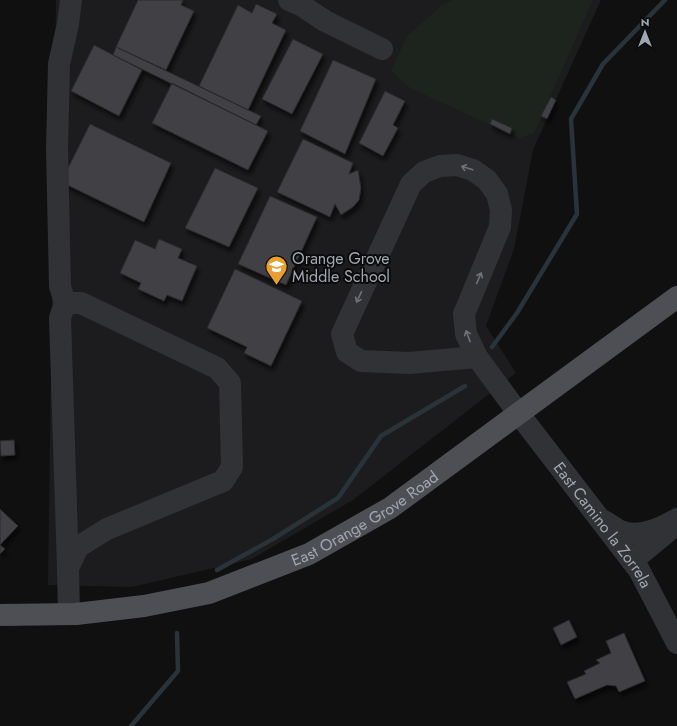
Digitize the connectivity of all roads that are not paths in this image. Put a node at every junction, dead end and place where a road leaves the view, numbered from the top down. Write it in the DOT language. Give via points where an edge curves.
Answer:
graph roads {
  1 [pos="71,0"];
  2 [pos="289,0"];
  3 [pos="382,49"];
  4 [pos="677,297"];
  5 [pos="65,303"];
  6 [pos="477,357"];
  7 [pos="519,414"];
  8 [pos="600,518"];
  9 [pos="677,520"];
  10 [pos="632,561"];
  11 [pos="68,568"];
  12 [pos="69,614"];
  13 [pos="0,615"];
  14 [pos="677,643"];
  1 -- 5 [label="street" via="58,64 60,286"];
  2 -- 3 [label="street"];
  4 -- 7 [label="main road, East Orange Grove Road"];
  5 -- 11 [label="street" via="60,318"];
  5 -- 11 [label="street" via="81,303 217,368 230,383 232,467 223,481 107,529 78,547"];
  6 -- 6 [label="street, East Camino la Zorrela, one-way" via="466,334 464,314 500,227 502,210 494,189 473,170 457,165 440,166 424,172 411,184 342,334 347,352 361,361 409,363"];
  6 -- 7 [label="street, East Camino la Zorrela"];
  7 -- 8 [label="street, East Camino la Zorrela"];
  7 -- 12 [label="main road, East Orange Grove Road" via="390,508 309,554 208,593 144,606"];
  8 -- 9 [label="street" via="621,531 634,534 658,530"];
  8 -- 10 [label="street, East Camino la Zorrela"];
  9 -- 10 [label="street" via="667,532"];
  10 -- 14 [label="street, East Camino la Zorrela"];
  11 -- 12 [label="street"];
  12 -- 13 [label="main road, East Orange Grove Road"];
}
